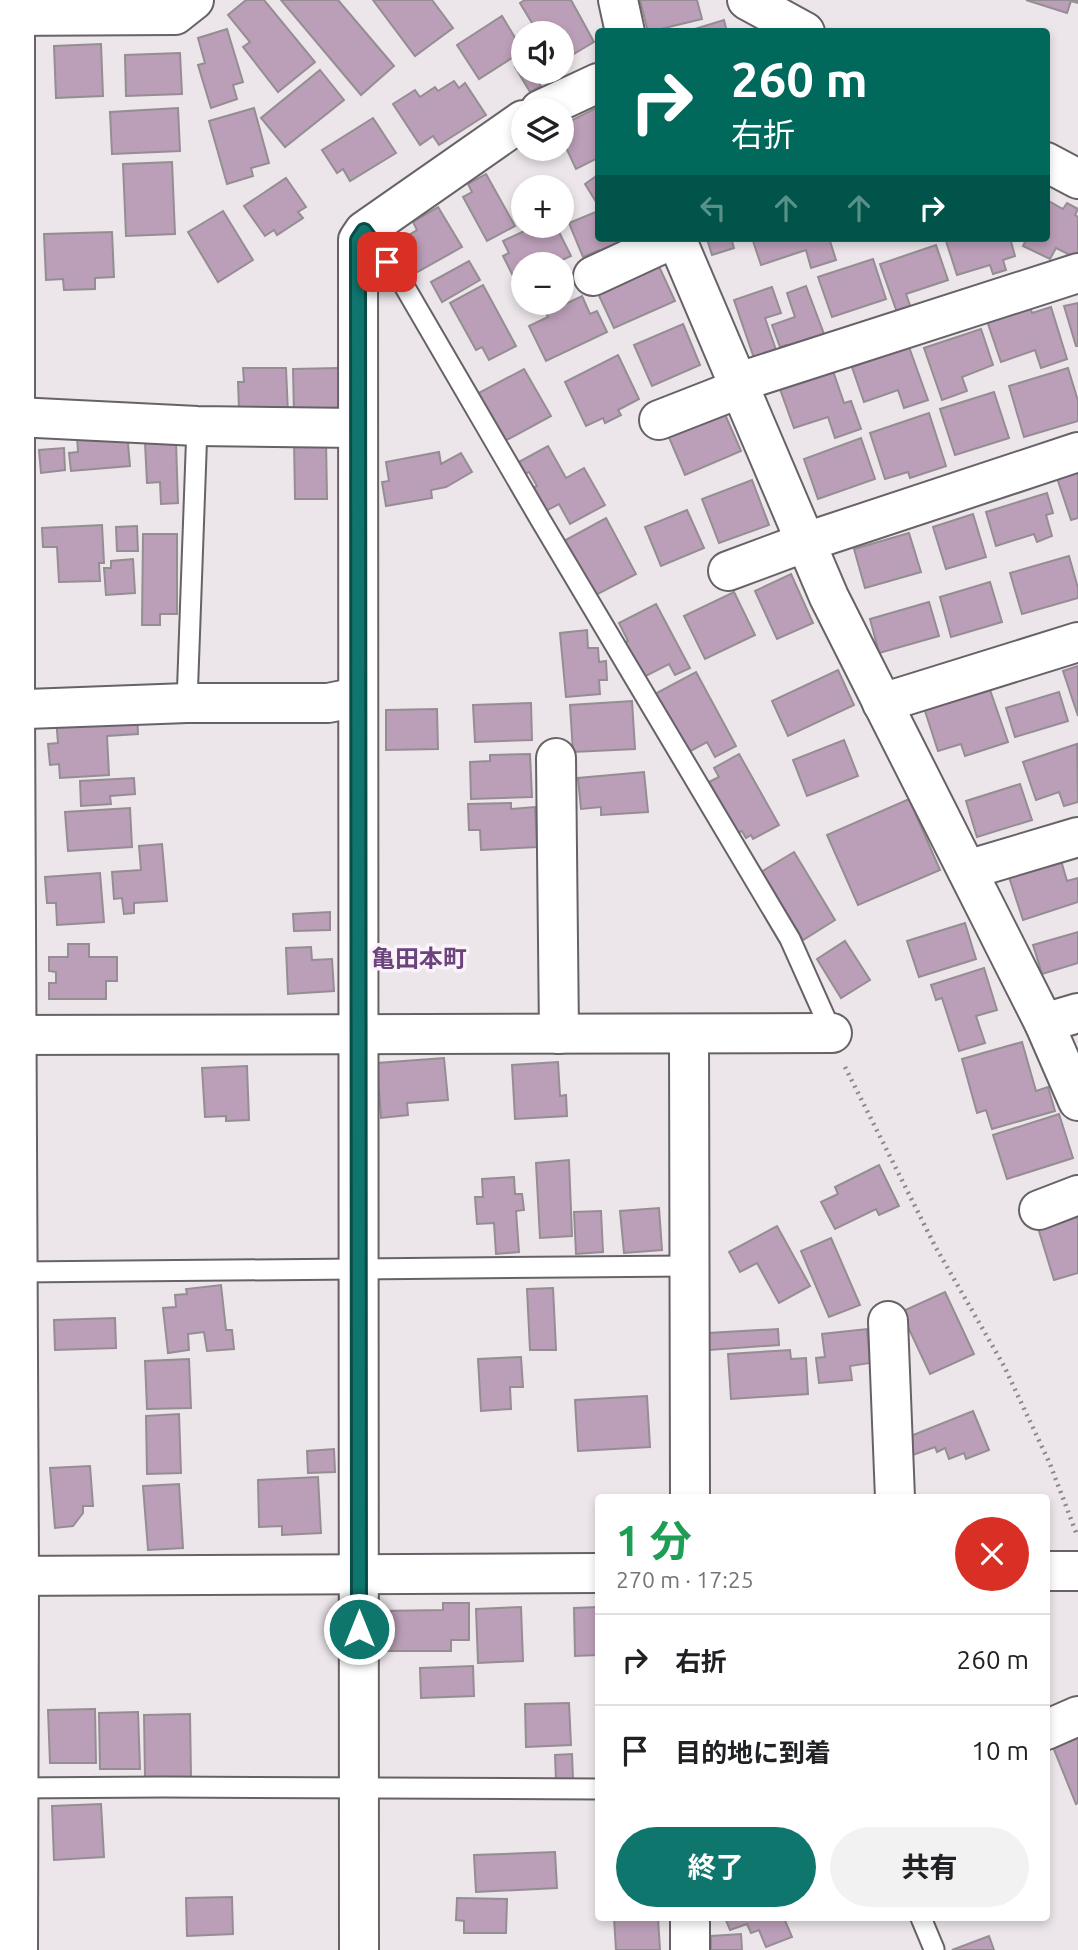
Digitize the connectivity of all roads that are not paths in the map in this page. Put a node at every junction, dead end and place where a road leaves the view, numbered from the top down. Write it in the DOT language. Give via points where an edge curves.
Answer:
graph roads {
  1 [pos="194,0"];
  2 [pos="618,0"];
  3 [pos="747,0"];
  4 [pos="10,11"];
  5 [pos="624,28"];
  6 [pos="798,28"];
  7 [pos="595,84"];
  8 [pos="566,98"];
  9 [pos="511,128"];
  10 [pos="1050,164"];
  11 [pos="1078,179"];
  12 [pos="364,231"];
  13 [pos="667,242"];
  14 [pos="678,242"];
  15 [pos="1078,273"];
  16 [pos="593,276"];
  17 [pos="740,385"];
  18 [pos="17,417"];
  19 [pos="659,420"];
  20 [pos="197,426"];
  21 [pos="358,428"];
  22 [pos="1078,452"];
  23 [pos="806,542"];
  24 [pos="728,571"];
  25 [pos="1078,642"];
  26 [pos="358,697"];
  27 [pos="187,703"];
  28 [pos="882,703"];
  29 [pos="8,709"];
  30 [pos="556,758"];
  31 [pos="1078,837"];
  32 [pos="967,870"];
  33 [pos="1061,1018"];
  34 [pos="358,1034"];
  35 [pos="559,1034"];
  36 [pos="689,1034"];
  37 [pos="832,1034"];
  38 [pos="9,1035"];
  39 [pos="1078,1101"];
  40 [pos="1078,1195"];
  41 [pos="1039,1210"];
  42 [pos="688,1266"];
  43 [pos="358,1268"];
  44 [pos="19,1272"];
  45 [pos="888,1321"];
  46 [pos="690,1494"];
  47 [pos="895,1494"];
  48 [pos="1050,1571"];
  49 [pos="1078,1571"];
  50 [pos="595,1573"];
  51 [pos="10,1576"];
  52 [pos="359,1576"];
  53 [pos="1078,1716"];
  54 [pos="1050,1728"];
  55 [pos="9,1788"];
  56 [pos="358,1788"];
  57 [pos="595,1789"];
  58 [pos="690,1921"];
  59 [pos="922,1921"];
  60 [pos="934,1949"];
  61 [pos="18,1950"];
  62 [pos="359,1950"];
  63 [pos="690,1950"];
  1 -- 4 [label="street" via="176,15"];
  2 -- 5 [label="street"];
  3 -- 6 [label="street"];
  4 -- 18 [label="street"];
  7 -- 8 [label="street"];
  9 -- 12 [label="street"];
  10 -- 11 [label="street"];
  12 -- 21 [label="street" via="358,240"];
  12 -- 37 [label="lane" via="399,277 790,939"];
  13 -- 16 [label="street"];
  14 -- 17 [label="street"];
  15 -- 17 [label="street"];
  17 -- 19 [label="street"];
  17 -- 23 [label="street"];
  18 -- 20 [label="street"];
  18 -- 29 [label="street"];
  20 -- 21 [label="street"];
  20 -- 27 [label="lane"];
  21 -- 26 [label="street"];
  22 -- 23 [label="street"];
  23 -- 24 [label="street"];
  23 -- 28 [label="street"];
  25 -- 28 [label="street"];
  26 -- 27 [label="street" via="328,703"];
  26 -- 34 [label="street"];
  27 -- 29 [label="street"];
  28 -- 32 [label="street"];
  29 -- 38 [label="street"];
  30 -- 35 [label="street"];
  31 -- 32 [label="street"];
  32 -- 33 [label="street"];
  33 -- 39 [label="street"];
  34 -- 35 [label="street"];
  34 -- 38 [label="street"];
  34 -- 43 [label="street"];
  35 -- 36 [label="street"];
  36 -- 37 [label="street"];
  36 -- 42 [label="street"];
  38 -- 44 [label="street"];
  40 -- 41 [label="street"];
  42 -- 43 [label="lane"];
  42 -- 46 [label="street"];
  43 -- 44 [label="lane"];
  43 -- 52 [label="street"];
  44 -- 51 [label="street"];
  45 -- 47 [label="street"];
  48 -- 49 [label="street"];
  50 -- 52 [label="street"];
  51 -- 52 [label="street"];
  51 -- 55 [label="street"];
  52 -- 56 [label="street"];
  53 -- 54 [label="street"];
  55 -- 56 [label="lane"];
  55 -- 61 [label="street"];
  56 -- 57 [label="lane"];
  56 -- 62 [label="street"];
  58 -- 63 [label="street"];
  59 -- 60 [label="lane"];
}
